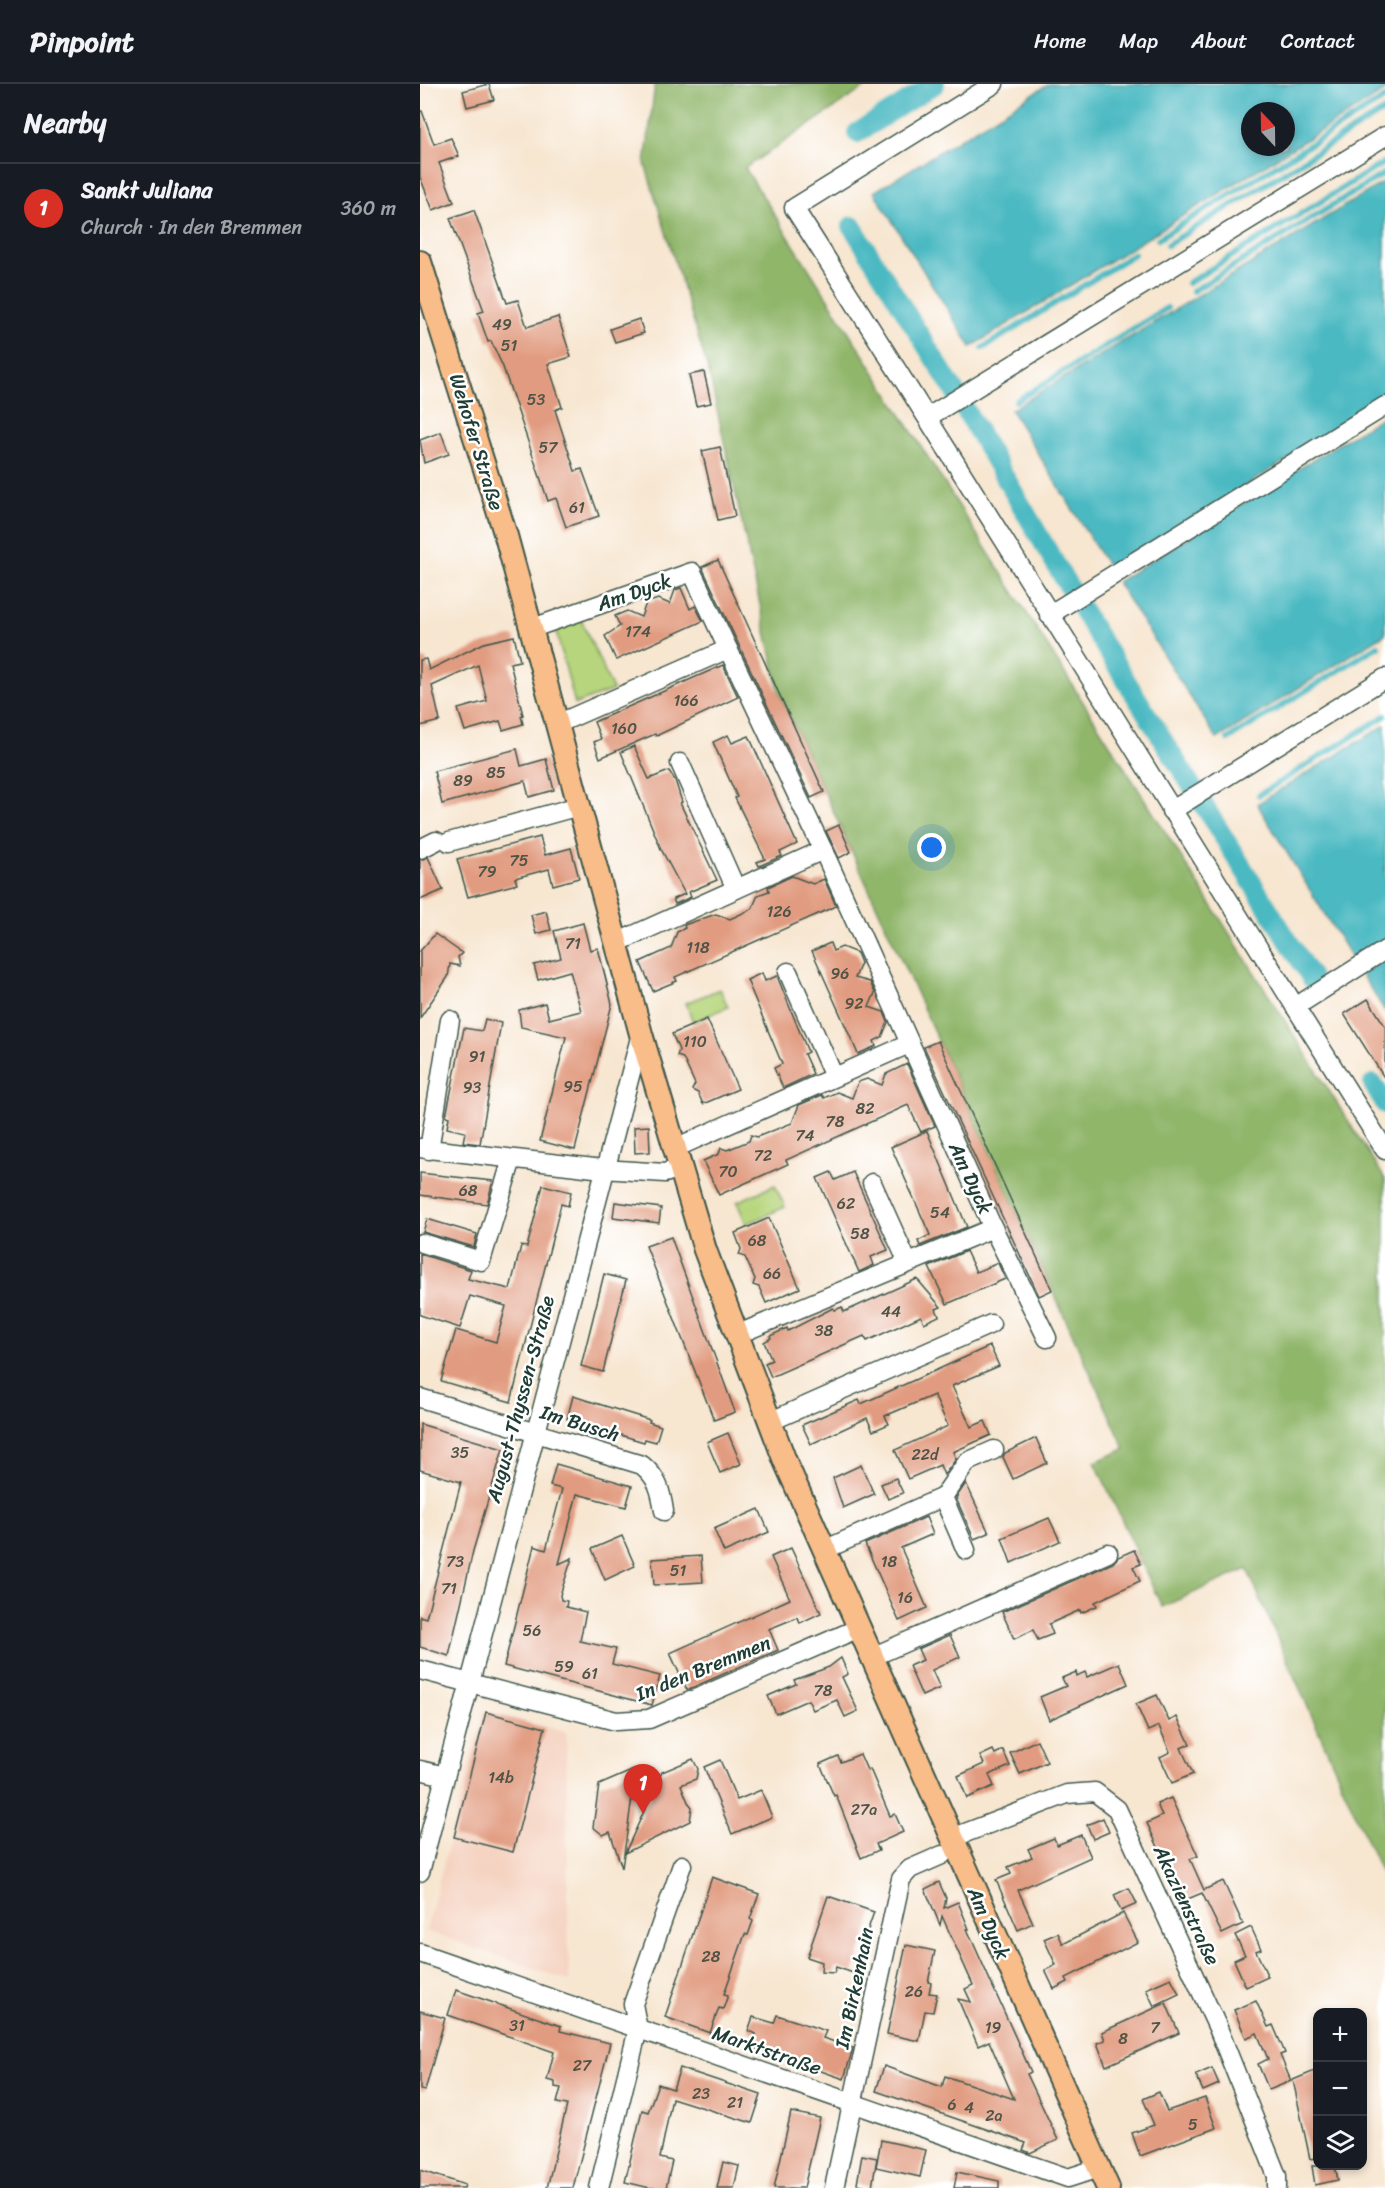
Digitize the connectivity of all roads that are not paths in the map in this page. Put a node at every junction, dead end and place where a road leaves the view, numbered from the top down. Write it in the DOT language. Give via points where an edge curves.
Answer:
graph roads {
  1 [pos="994,84"];
  2 [pos="1385,136"];
  3 [pos="420,262"];
  4 [pos="1385,406"];
  5 [pos="928,417"];
  6 [pos="1049,615"];
  7 [pos="529,626"];
  8 [pos="728,649"];
  9 [pos="1385,678"];
  10 [pos="557,724"];
  11 [pos="680,763"];
  12 [pos="579,806"];
  13 [pos="1171,811"];
  14 [pos="435,844"];
  15 [pos="823,850"];
  16 [pos="736,889"];
  17 [pos="616,943"];
  18 [pos="1385,950"];
  19 [pos="788,972"];
  20 [pos="1295,1007"];
  21 [pos="450,1020"];
  22 [pos="641,1034"];
  23 [pos="909,1044"];
  24 [pos="834,1077"];
  25 [pos="425,1149"];
  26 [pos="1385,1150"];
  27 [pos="677,1158"];
  28 [pos="512,1159"];
  29 [pos="603,1169"];
  30 [pos="872,1183"];
  31 [pos="993,1228"];
  32 [pos="422,1243"];
  33 [pos="908,1263"];
  34 [pos="991,1324"];
  35 [pos="736,1335"];
  36 [pos="1047,1338"];
  37 [pos="420,1398"];
  38 [pos="769,1422"];
  39 [pos="534,1433"];
  40 [pos="994,1450"];
  41 [pos="943,1497"];
  42 [pos="664,1511"];
  43 [pos="824,1550"];
  44 [pos="966,1551"];
  45 [pos="1108,1553"];
  46 [pos="859,1628"];
  47 [pos="872,1657"];
  48 [pos="420,1670"];
  49 [pos="468,1684"];
  50 [pos="420,1770"];
  51 [pos="445,1776"];
  52 [pos="947,1846"];
  53 [pos="682,1865"];
  54 [pos="420,1872"];
  55 [pos="420,1953"];
  56 [pos="638,2029"];
  57 [pos="852,2103"];
  58 [pos="1103,2178"];
  59 [pos="599,2188"];
  60 [pos="834,2188"];
  61 [pos="1277,2188"];
  1 -- 5 [label="street" via="794,208"];
  2 -- 5 [label="street"];
  3 -- 7 [label="main road, Wehofer Straße" via="506,536"];
  4 -- 6 [label="street"];
  5 -- 6 [label="street"];
  6 -- 13 [label="street"];
  7 -- 8 [label="street, Am Dyck" via="692,572"];
  7 -- 10 [label="main road, Am Dyck"];
  8 -- 10 [label="street"];
  8 -- 15 [label="street, Am Dyck"];
  9 -- 13 [label="street"];
  10 -- 12 [label="main road, Am Dyck"];
  11 -- 16 [label="street"];
  12 -- 14 [label="street"];
  12 -- 17 [label="main road, Am Dyck"];
  13 -- 20 [label="street"];
  15 -- 16 [label="street"];
  15 -- 23 [label="street, Am Dyck"];
  16 -- 17 [label="street"];
  17 -- 22 [label="main road, Am Dyck"];
  18 -- 20 [label="street"];
  19 -- 24 [label="street"];
  20 -- 26 [label="street"];
  21 -- 25 [label="street"];
  22 -- 27 [label="main road, Am Dyck"];
  22 -- 29 [label="street, August-Thyssen-Straße"];
  23 -- 24 [label="street"];
  23 -- 31 [label="street, Am Dyck"];
  24 -- 27 [label="street"];
  25 -- 28 [label="street"];
  27 -- 29 [label="street" via="665,1173"];
  27 -- 35 [label="main road, Am Dyck"];
  28 -- 29 [label="street"];
  28 -- 32 [label="street" via="482,1261"];
  29 -- 39 [label="street, August-Thyssen-Straße"];
  30 -- 33 [label="street"];
  31 -- 33 [label="street, Am Dyck"];
  31 -- 36 [label="street"];
  33 -- 35 [label="street, Am Dyck"];
  34 -- 38 [label="street"];
  35 -- 38 [label="main road, Am Dyck"];
  37 -- 39 [label="street, Im Busch"];
  38 -- 43 [label="main road, Am Dyck"];
  39 -- 42 [label="street, Im Busch" via="642,1465 654,1475"];
  39 -- 49 [label="street, August-Thyssen-Straße"];
  40 -- 41 [label="street" via="967,1462"];
  41 -- 43 [label="street"];
  41 -- 44 [label="street"];
  43 -- 46 [label="main road, Am Dyck"];
  45 -- 47 [label="street"];
  46 -- 47 [label="main road, Am Dyck"];
  46 -- 49 [label="street, In den Bremmen" via="650,1719 616,1721"];
  47 -- 52 [label="main road, Am Dyck"];
  48 -- 49 [label="street, In den Bremmen"];
  49 -- 51 [label="street, August-Thyssen-Straße"];
  50 -- 51 [label="street"];
  51 -- 54 [label="street, August-Thyssen-Straße"];
  52 -- 57 [label="street, Im Birkenhain" via="901,1879"];
  52 -- 58 [label="main road, Am Dyck"];
  52 -- 61 [label="street, Akazienstraße" via="1067,1794 1095,1792 1118,1809 1251,2106 1277,2176"];
  53 -- 56 [label="street" via="633,2004"];
  55 -- 56 [label="street, Marktstraße"];
  56 -- 57 [label="street, Marktstraße"];
  56 -- 59 [label="street"];
  57 -- 58 [label="street, Marktstraße" via="1068,2178"];
  57 -- 60 [label="street, Im Birkenhain"];
}
